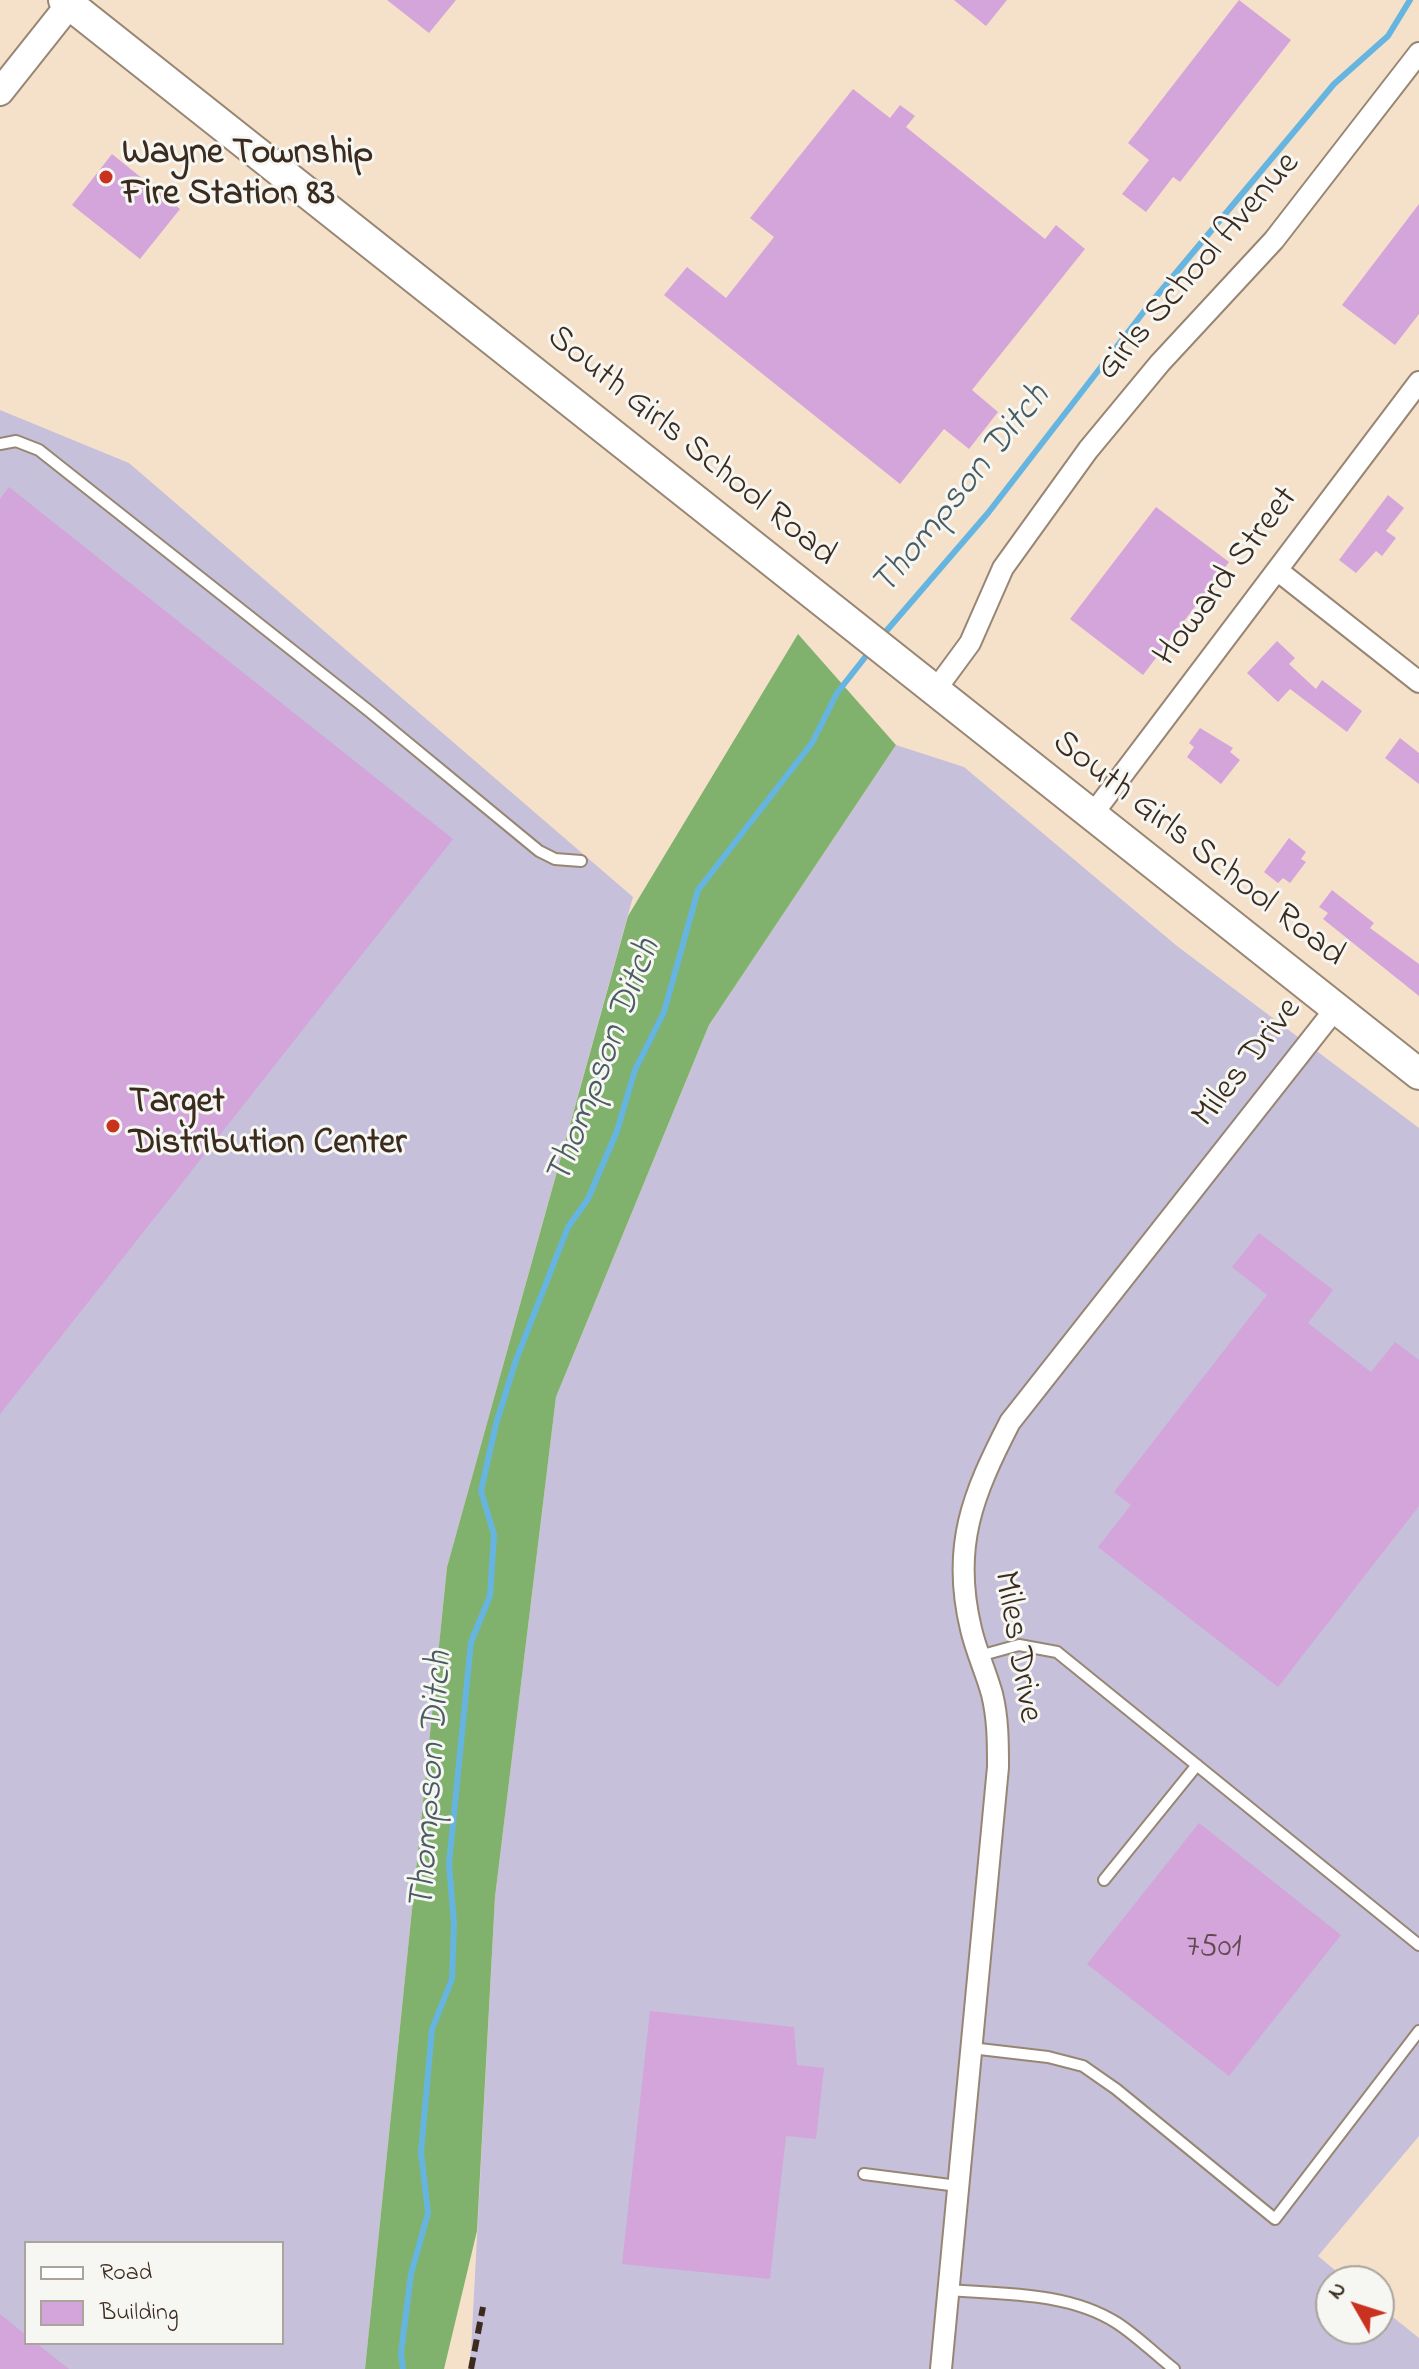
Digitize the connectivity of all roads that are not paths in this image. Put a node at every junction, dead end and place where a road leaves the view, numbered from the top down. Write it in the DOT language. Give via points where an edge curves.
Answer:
graph roads {
  1 [pos="69,1"];
  2 [pos="1419,53"];
  3 [pos="0,92"];
  4 [pos="1419,382"];
  5 [pos="0,444"];
  6 [pos="1277,570"];
  7 [pos="1419,682"];
  8 [pos="934,692"];
  9 [pos="1092,815"];
  10 [pos="581,861"];
  11 [pos="1336,1008"];
  12 [pos="1419,1074"];
  13 [pos="979,1656"];
  14 [pos="1197,1765"];
  15 [pos="1104,1880"];
  16 [pos="1419,1945"];
  17 [pos="1419,2031"];
  18 [pos="971,2048"];
  19 [pos="864,2174"];
  20 [pos="958,2186"];
  21 [pos="948,2290"];
  22 [pos="941,2369"];
  23 [pos="1174,2369"];
  1 -- 3 [label="street"];
  1 -- 8 [label="main road, South Girls School Road"];
  2 -- 8 [label="street, Girls School Avenue" via="1274,240 1088,450 1003,568 970,643"];
  4 -- 6 [label="street, Howard Street"];
  5 -- 10 [label="lane" via="16,441 39,450 539,851 555,859"];
  6 -- 7 [label="street"];
  6 -- 9 [label="street, Howard Street"];
  8 -- 9 [label="main road, South Girls School Road"];
  9 -- 11 [label="main road, South Girls School Road"];
  11 -- 12 [label="main road, South Girls School Road"];
  11 -- 13 [label="street, Miles Drive" via="994,1449 975,1492 965,1546 967,1611"];
  13 -- 14 [label="lane" via="1019,1645 1057,1652"];
  13 -- 18 [label="street, Miles Drive" via="991,1692 998,1748"];
  14 -- 15 [label="lane"];
  14 -- 16 [label="lane"];
  17 -- 18 [label="lane" via="1275,2219 1083,2066"];
  18 -- 20 [label="street, Miles Drive"];
  19 -- 20 [label="lane"];
  20 -- 21 [label="street, Miles Drive"];
  21 -- 22 [label="street, Miles Drive"];
  21 -- 23 [label="lane" via="1028,2296 1088,2309 1117,2323"];
}
